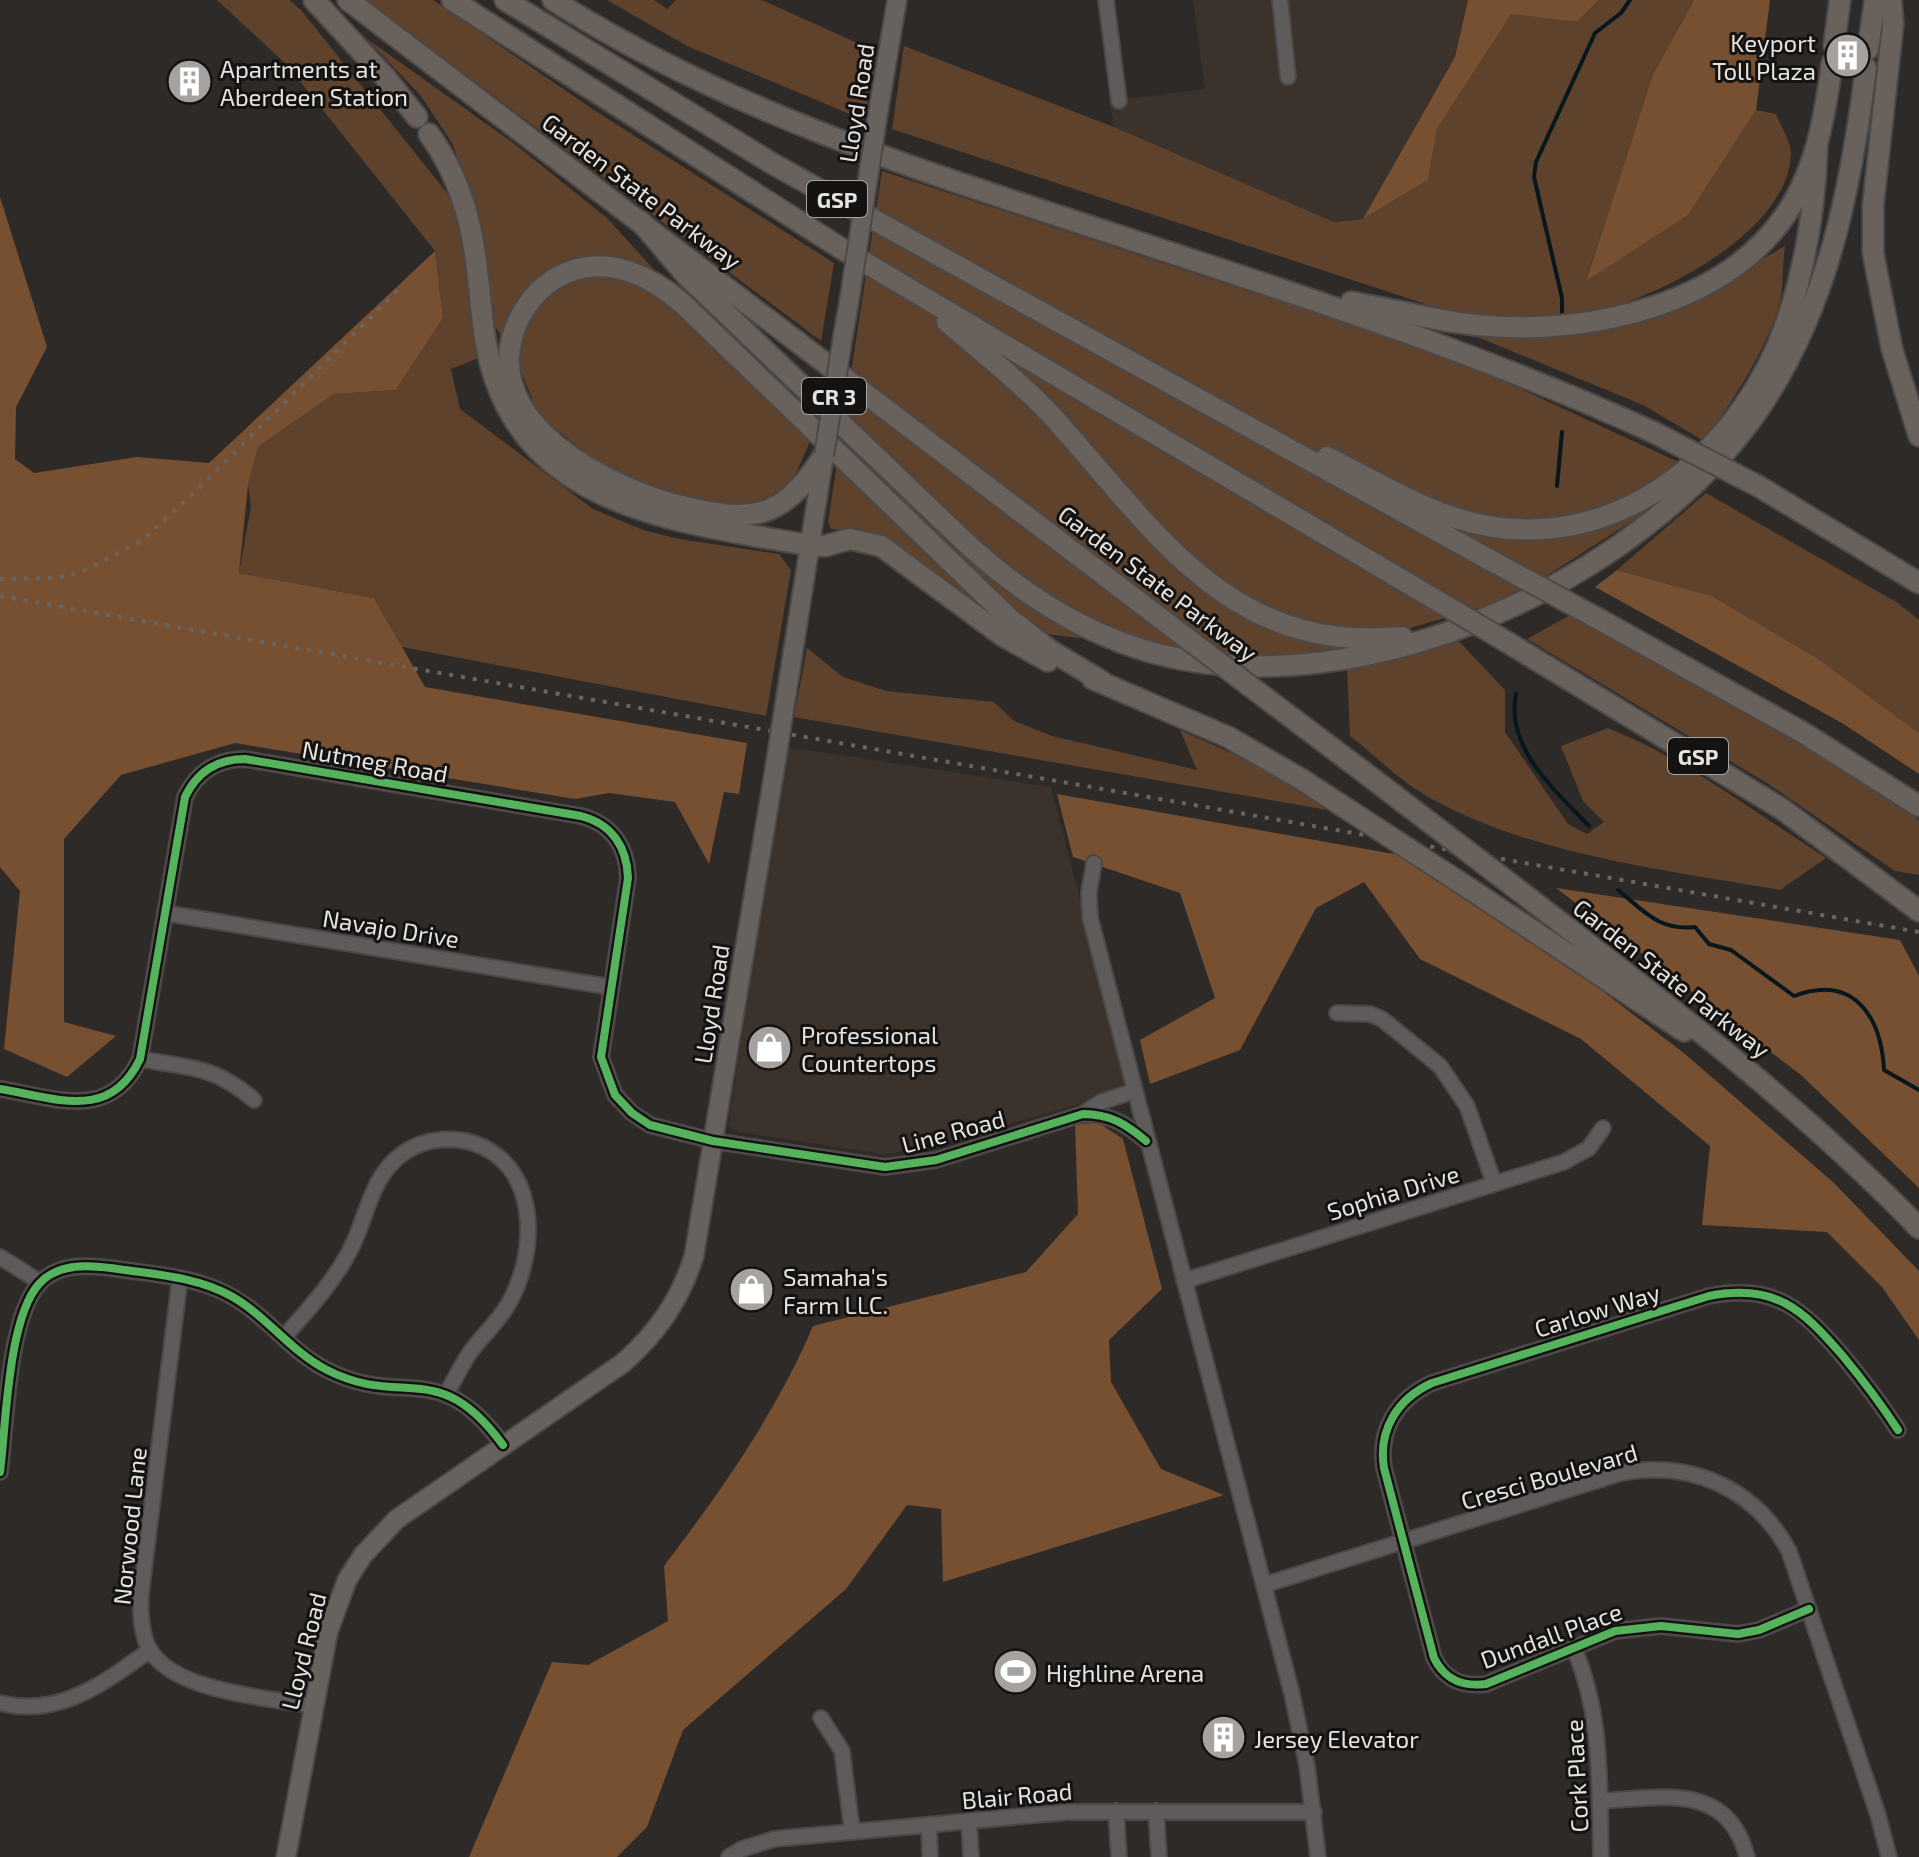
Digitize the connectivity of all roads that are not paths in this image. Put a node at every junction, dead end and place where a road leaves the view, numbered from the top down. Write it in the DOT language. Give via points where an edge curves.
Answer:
graph roads {
  1 [pos="314,0"];
  2 [pos="348,0"];
  3 [pos="452,0"];
  4 [pos="505,0"];
  5 [pos="553,0"];
  6 [pos="897,0"];
  7 [pos="1106,0"];
  8 [pos="1280,0"];
  9 [pos="1840,0"];
  10 [pos="1875,0"];
  11 [pos="1891,0"];
  12 [pos="1288,77"];
  13 [pos="1119,101"];
  14 [pos="1817,148"];
  15 [pos="641,222"];
  16 [pos="912,290"];
  17 [pos="1284,290"];
  18 [pos="1176,386"];
  19 [pos="1919,436"];
  20 [pos="824,455"];
  21 [pos="808,545"];
  22 [pos="1919,583"];
  23 [pos="1434,634"];
  24 [pos="1103,682"];
  25 [pos="1919,806"];
  26 [pos="1094,863"];
  27 [pos="1919,911"];
  28 [pos="165,913"];
  29 [pos="610,987"];
  30 [pos="1337,1013"];
  31 [pos="140,1059"];
  32 [pos="1742,1064"];
  33 [pos="0,1089"];
  34 [pos="1134,1091"];
  35 [pos="254,1100"];
  36 [pos="1083,1114"];
  37 [pos="1603,1128"];
  38 [pos="713,1141"];
  39 [pos="1146,1141"];
  40 [pos="1494,1183"];
  41 [pos="1919,1228"];
  42 [pos="0,1257"];
  43 [pos="180,1278"];
  44 [pos="1184,1281"];
  45 [pos="40,1282"];
  46 [pos="285,1336"];
  47 [pos="447,1393"];
  48 [pos="1898,1430"];
  49 [pos="503,1445"];
  50 [pos="0,1472"];
  51 [pos="1403,1542"];
  52 [pos="1264,1585"];
  53 [pos="1809,1609"];
  54 [pos="1574,1648"];
  55 [pos="150,1650"];
  56 [pos="0,1703"];
  57 [pos="313,1706"];
  58 [pos="821,1718"];
  59 [pos="1600,1801"];
  60 [pos="1116,1811"];
  61 [pos="1156,1811"];
  62 [pos="1314,1812"];
  63 [pos="969,1821"];
  64 [pos="929,1825"];
  65 [pos="852,1830"];
  66 [pos="286,1857"];
  67 [pos="729,1857"];
  68 [pos="930,1857"];
  69 [pos="971,1857"];
  70 [pos="1119,1857"];
  71 [pos="1159,1857"];
  72 [pos="1318,1857"];
  73 [pos="1601,1857"];
  74 [pos="1747,1857"];
  75 [pos="1889,1857"];
  1 -- 21 [label="highway" via="385,77 454,173 469,214 486,347 498,390 540,453 577,482 648,514"];
  2 -- 15 [label="highway, Garden State Parkway"];
  3 -- 16 [label="highway, Garden State Parkway / GSP" via="702,163"];
  4 -- 18 [label="highway, GSP" via="773,164"];
  5 -- 17 [label="highway, GSP" via="676,71 788,122 931,175"];
  6 -- 20 [label="main road, Lloyd Road / CR 3, bridge"];
  7 -- 13 [label="street"];
  8 -- 12 [label="street"];
  9 -- 14 [label="highway"];
  10 -- 23 [label="highway" via="1849,184 1828,267 1787,363 1750,420 1703,475 1618,545 1520,601"];
  11 -- 19 [label="highway" via="1872,237 1892,349"];
  14 -- 17 [label="highway" via="1790,207 1756,248 1694,288 1622,315 1556,326 1486,326"];
  14 -- 18 [label="highway" via="1814,210 1798,282 1764,373 1733,420 1687,469 1647,499 1604,518 1544,531 1472,523"];
  15 -- 23 [label="highway" via="686,275 982,557 1025,592 1074,621 1157,654 1252,666 1357,657"];
  15 -- 32 [label="highway, Garden State Parkway, bridge"];
  16 -- 23 [label="highway" via="1022,385 1160,540 1225,596 1269,618 1317,632 1375,639"];
  16 -- 27 [label="highway, Garden State Parkway / GSP, bridge" via="1744,784"];
  17 -- 22 [label="highway, GSP, bridge" via="1478,356 1653,432 1758,486"];
  18 -- 25 [label="highway, GSP, bridge" via="1802,732"];
  20 -- 21 [label="main road, Lloyd Road / CR 3"];
  20 -- 24 [label="highway" via="790,496 759,513 700,510 629,490 571,458 527,412 511,363 517,324 541,289 581,268 611,267 658,284 1009,618"];
  21 -- 24 [label="highway" via="850,539 881,546 1010,641"];
  21 -- 38 [label="main road, Lloyd Road / CR 3, bridge"];
  24 -- 32 [label="highway, bridge" via="1228,737 1301,779 1665,1020"];
  26 -- 34 [label="street" via="1090,917"];
  28 -- 29 [label="street, Navajo Drive"];
  28 -- 29 [label="street, Nutmeg Road" via="183,804 191,785 223,761 276,764 581,816 604,825 618,839 628,864"];
  28 -- 31 [label="street, Nutmeg Road"];
  29 -- 38 [label="street, Nutmeg Road" via="601,1057 615,1095 650,1125"];
  30 -- 40 [label="street" via="1382,1019 1440,1066 1467,1106"];
  31 -- 33 [label="street, Nutmeg Road" via="123,1087 103,1099 79,1101"];
  31 -- 35 [label="street" via="212,1072"];
  32 -- 41 [label="highway, Garden State Parkway"];
  34 -- 36 [label="street, Line Road"];
  34 -- 39 [label="street"];
  36 -- 38 [label="street, Line Road" via="907,1166 863,1166"];
  36 -- 39 [label="street, Line Road" via="1124,1123"];
  37 -- 40 [label="street, Sophia Drive" via="1576,1156"];
  38 -- 49 [label="main road, Lloyd Road / CR 3" via="694,1256 665,1319 623,1363"];
  39 -- 44 [label="street"];
  40 -- 44 [label="street, Sophia Drive"];
  42 -- 45 [label="street"];
  43 -- 45 [label="street" via="81,1266"];
  43 -- 46 [label="street" via="234,1297"];
  43 -- 55 [label="street, Norwood Lane" via="141,1594"];
  44 -- 52 [label="street"];
  45 -- 50 [label="street" via="18,1327"];
  46 -- 47 [label="street" via="313,1362 343,1377"];
  46 -- 47 [label="street" via="341,1267 391,1163 426,1142 473,1143 497,1155 515,1175 526,1200 528,1227 511,1300"];
  47 -- 49 [label="street" via="478,1413"];
  48 -- 51 [label="street, Carlow Way" via="1852,1367 1795,1307 1751,1292 1709,1296 1432,1383 1410,1395 1392,1417 1382,1448"];
  49 -- 57 [label="main road, Lloyd Road / CR 3" via="397,1519 363,1555 336,1605"];
  51 -- 52 [label="street, Cresci Boulevard"];
  51 -- 53 [label="street, Cresci Boulevard" via="1621,1473 1682,1471 1728,1487 1768,1520 1789,1551"];
  51 -- 54 [label="street, Dundall Place" via="1434,1658 1454,1681 1486,1684"];
  52 -- 62 [label="street"];
  53 -- 54 [label="street, Dundall Place" via="1749,1633 1643,1626"];
  53 -- 75 [label="street, Cresci Boulevard"];
  54 -- 59 [label="street, Cork Place" via="1594,1704"];
  55 -- 56 [label="street" via="67,1702 29,1708"];
  55 -- 57 [label="street" via="197,1684"];
  57 -- 66 [label="main road, Lloyd Road / CR 3"];
  58 -- 65 [label="street" via="842,1751"];
  59 -- 73 [label="street, Cork Place"];
  59 -- 74 [label="street" via="1697,1800 1731,1821"];
  60 -- 61 [label="street, Blair Road"];
  60 -- 63 [label="street, Blair Road"];
  60 -- 70 [label="street"];
  61 -- 62 [label="street, Blair Road"];
  61 -- 71 [label="street"];
  62 -- 72 [label="street"];
  63 -- 64 [label="street, Blair Road"];
  63 -- 69 [label="street"];
  64 -- 65 [label="street, Blair Road"];
  64 -- 68 [label="street"];
  65 -- 67 [label="street, Blair Road" via="774,1839"];
}
